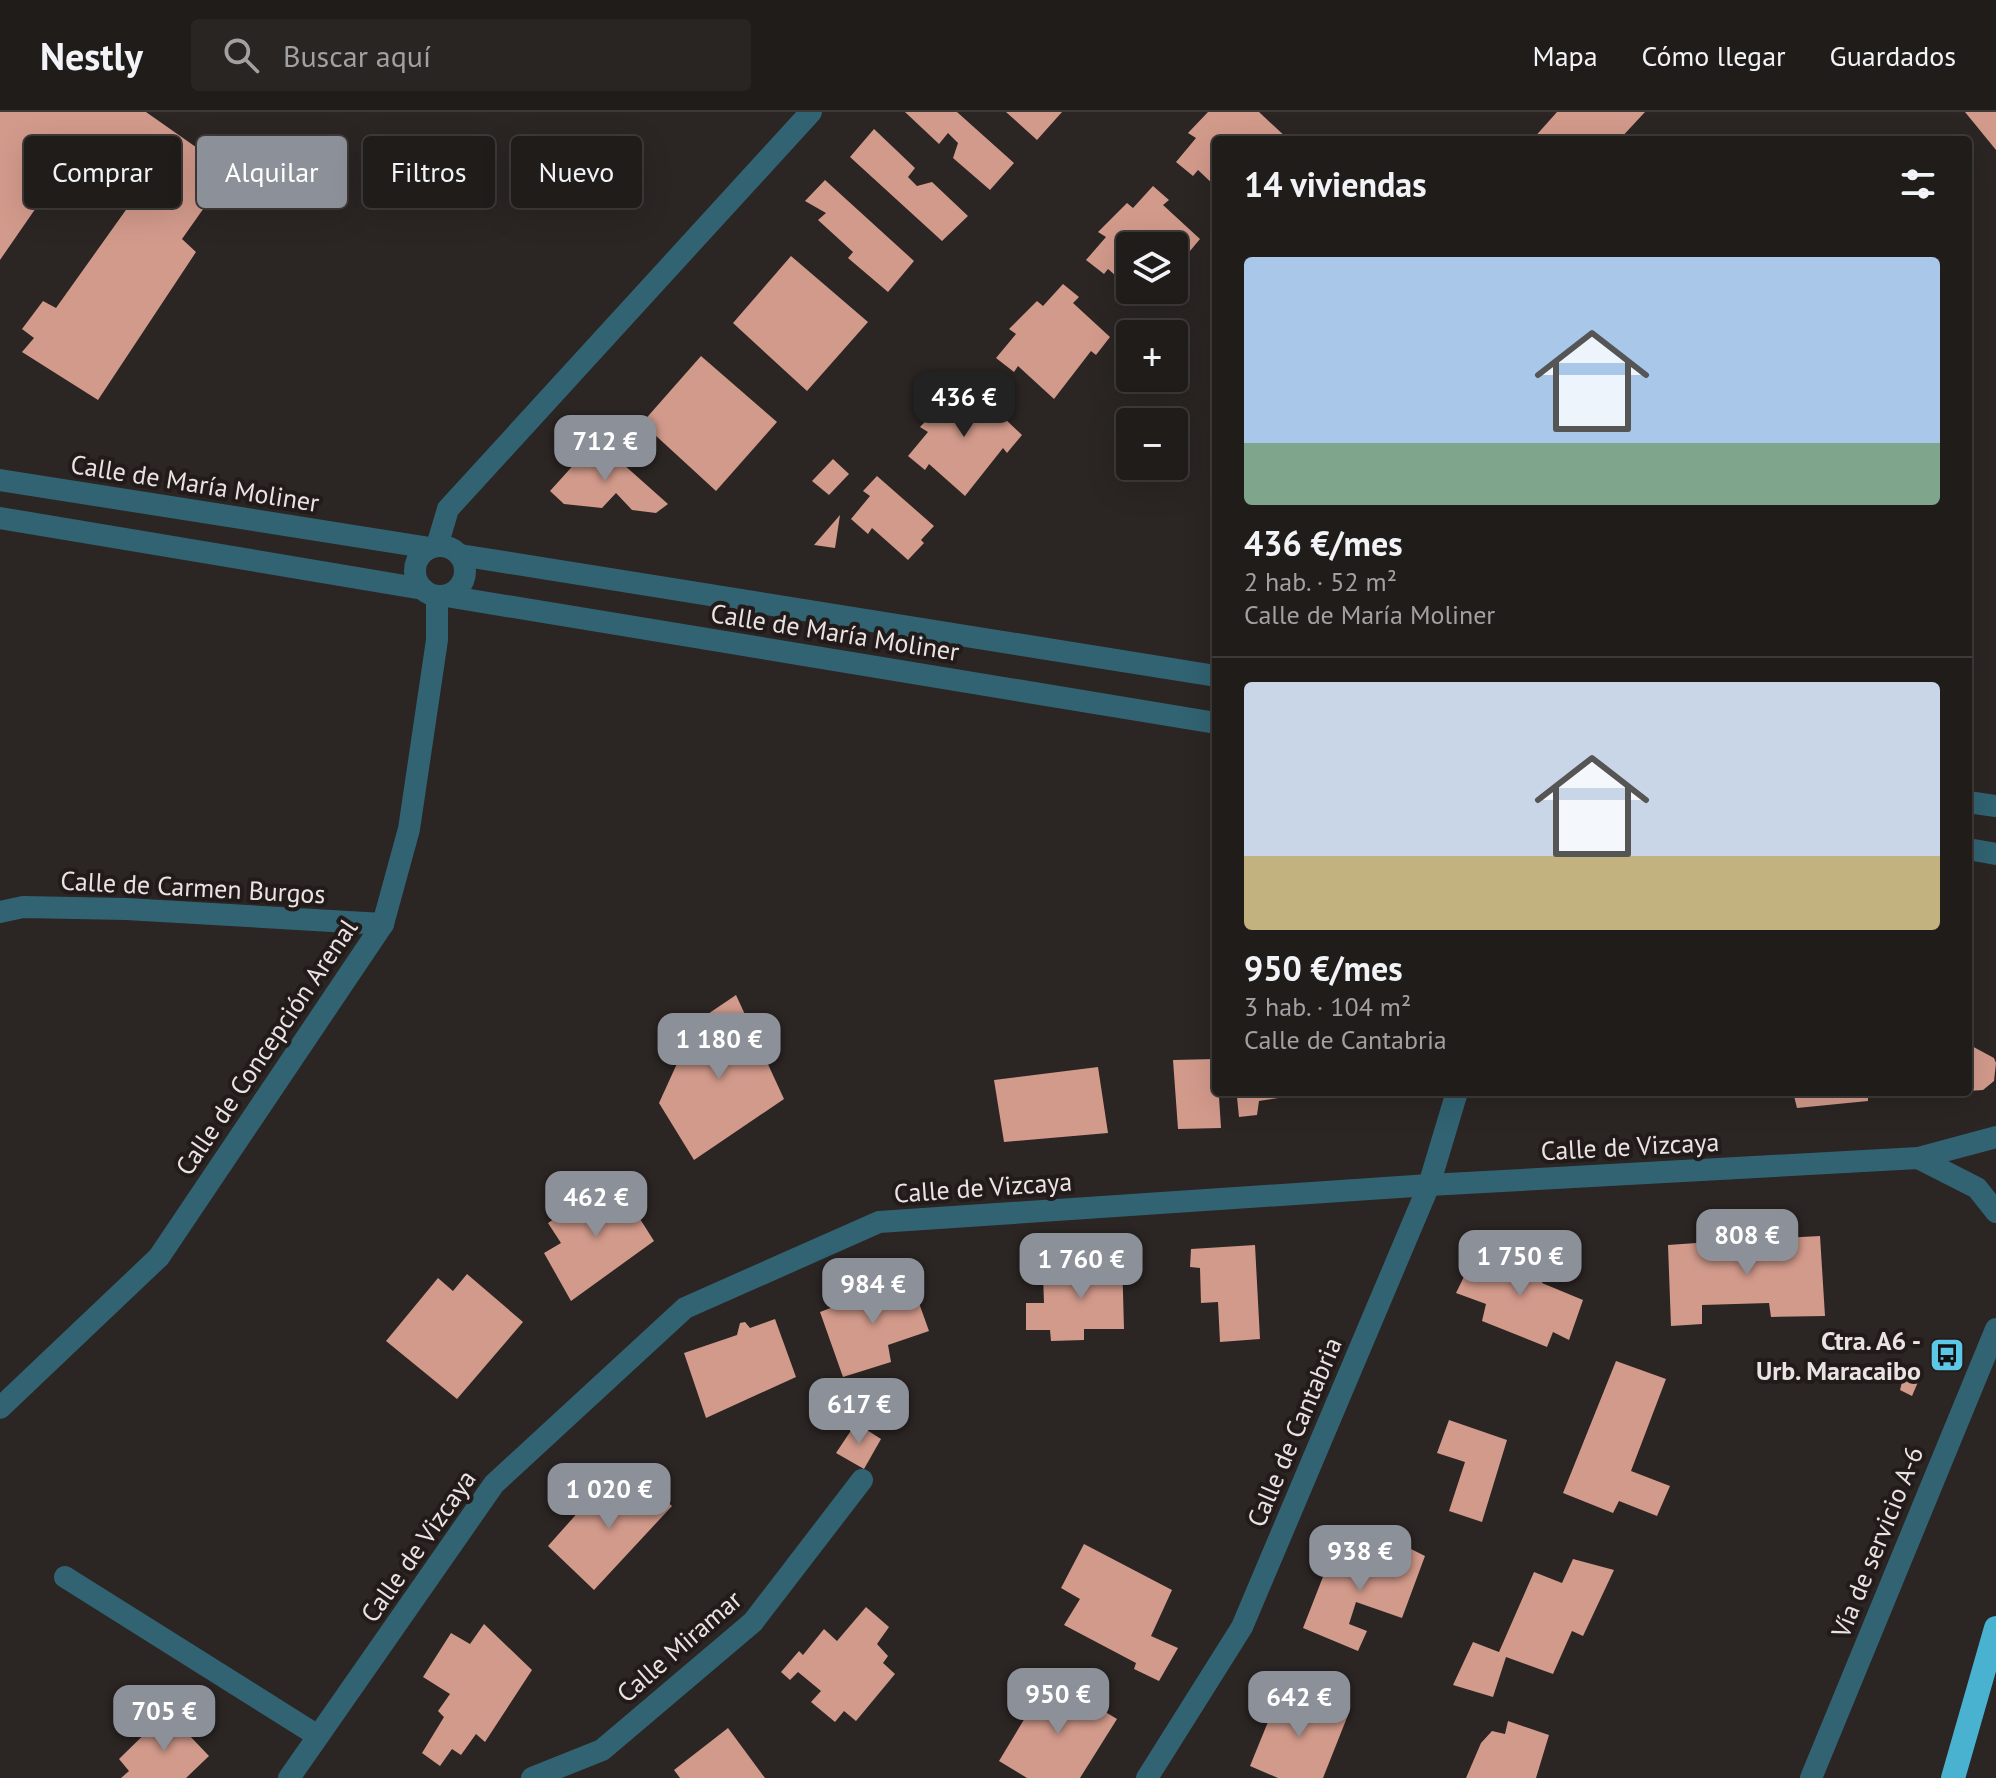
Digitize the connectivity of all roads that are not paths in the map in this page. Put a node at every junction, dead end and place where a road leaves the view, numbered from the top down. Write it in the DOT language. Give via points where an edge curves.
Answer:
graph roads {
  1 [pos="811,112"];
  2 [pos="0,480"];
  3 [pos="0,518"];
  4 [pos="433,547"];
  5 [pos="460,555"];
  6 [pos="435,593"];
  7 [pos="1212,675"];
  8 [pos="1212,722"];
  9 [pos="1972,803"];
  10 [pos="1996,806"];
  11 [pos="1972,850"];
  12 [pos="1996,854"];
  13 [pos="0,912"];
  14 [pos="383,924"];
  15 [pos="1456,1096"];
  16 [pos="1996,1137"];
  17 [pos="1918,1158"];
  18 [pos="1429,1185"];
  19 [pos="1996,1212"];
  20 [pos="1996,1329"];
  21 [pos="0,1408"];
  22 [pos="862,1480"];
  23 [pos="65,1577"];
  24 [pos="1996,1628"];
  25 [pos="318,1736"];
  26 [pos="289,1778"];
  27 [pos="532,1778"];
  28 [pos="1147,1778"];
  29 [pos="1811,1778"];
  30 [pos="1953,1778"];
  1 -- 4 [label="street" via="448,509"];
  2 -- 4 [label="street, Calle de María Moliner"];
  3 -- 6 [label="street, Calle de María Moliner"];
  4 -- 5 [label="street, Calle de María Moliner"];
  4 -- 6 [label="street" via="415,567"];
  5 -- 6 [label="street" via="464,579 454,592"];
  5 -- 7 [label="street, Calle de María Moliner"];
  6 -- 8 [label="street, Calle de María Moliner"];
  6 -- 14 [label="street, Calle de Concepción Arenal" via="437,640 409,829"];
  9 -- 10 [label="street"];
  11 -- 12 [label="street"];
  13 -- 14 [label="street, Calle de Carmen Burgos" via="23,907 126,909"];
  14 -- 21 [label="street, Calle de Concepción Arenal" via="159,1257"];
  15 -- 18 [label="street, Calle de Cantabria"];
  16 -- 17 [label="street, Calle de Vizcaya"];
  17 -- 18 [label="street, Calle de Vizcaya"];
  17 -- 19 [label="street" via="1977,1188"];
  18 -- 25 [label="street, Calle de Vizcaya" via="879,1222 685,1308 494,1484"];
  18 -- 28 [label="street, Calle de Cantabria" via="1242,1627"];
  20 -- 29 [label="street, Vía de servicio A-6"];
  22 -- 27 [label="street, Calle Miramar" via="753,1622 602,1750"];
  23 -- 25 [label="street"];
  24 -- 30 [label="highway"];
  25 -- 26 [label="street, Calle de Vizcaya"];
}
